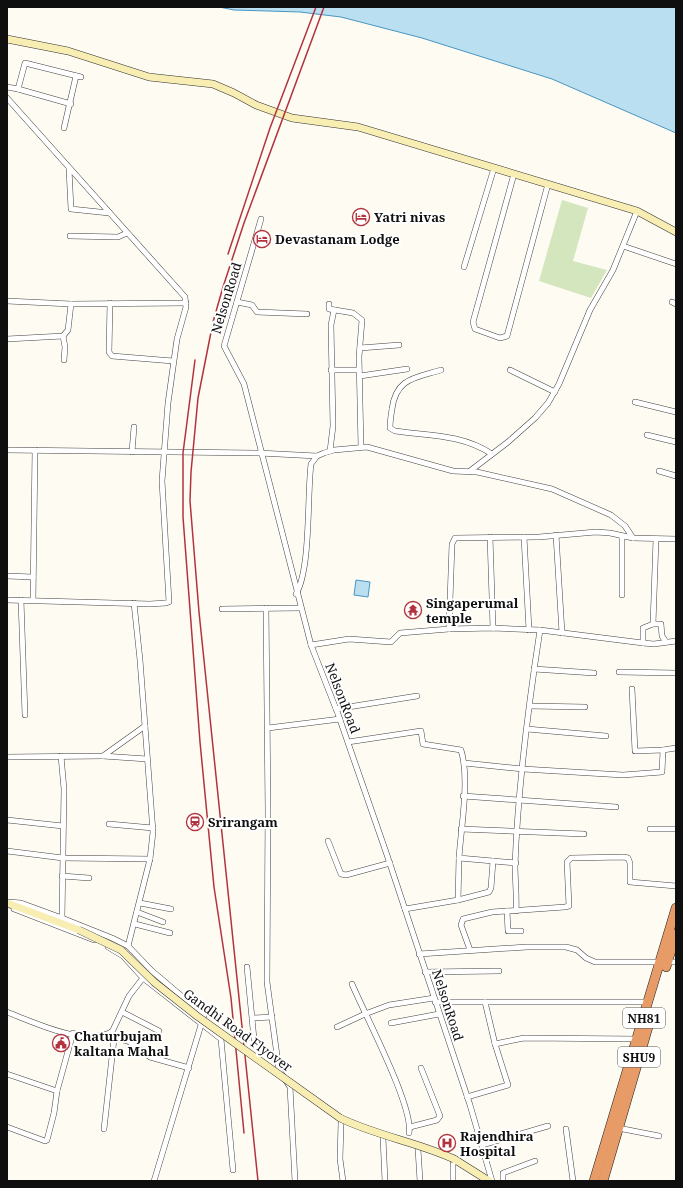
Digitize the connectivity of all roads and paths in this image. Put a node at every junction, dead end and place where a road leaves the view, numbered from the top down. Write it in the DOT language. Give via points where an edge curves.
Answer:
graph roads {
  1 [pos="7,39"];
  2 [pos="7,87"];
  3 [pos="18,88"];
  4 [pos="7,98"];
  5 [pos="71,104"];
  6 [pos="64,128"];
  7 [pos="69,168"];
  8 [pos="494,168"];
  9 [pos="514,174"];
  10 [pos="548,184"];
  11 [pos="637,211"];
  12 [pos="109,213"];
  13 [pos="261,219"];
  14 [pos="676,232"];
  15 [pos="127,233"];
  16 [pos="70,236"];
  17 [pos="623,246"];
  18 [pos="676,264"];
  19 [pos="464,267"];
  20 [pos="7,301"];
  21 [pos="236,302"];
  22 [pos="110,303"];
  23 [pos="186,303"];
  24 [pos="71,304"];
  25 [pos="329,304"];
  26 [pos="334,310"];
  27 [pos="307,314"];
  28 [pos="63,336"];
  29 [pos="7,339"];
  30 [pos="399,344"];
  31 [pos="360,348"];
  32 [pos="64,360"];
  33 [pos="174,361"];
  34 [pos="408,369"];
  35 [pos="331,370"];
  36 [pos="441,370"];
  37 [pos="510,370"];
  38 [pos="360,373"];
  39 [pos="554,392"];
  40 [pos="634,402"];
  41 [pos="676,411"];
  42 [pos="134,427"];
  43 [pos="647,435"];
  44 [pos="676,442"];
  45 [pos="361,447"];
  46 [pos="7,450"];
  47 [pos="35,450"];
  48 [pos="330,451"];
  49 [pos="132,452"];
  50 [pos="164,453"];
  51 [pos="261,454"];
  52 [pos="492,454"];
  53 [pos="317,456"];
  54 [pos="470,471"];
  55 [pos="659,471"];
  56 [pos="676,476"];
  57 [pos="556,535"];
  58 [pos="622,536"];
  59 [pos="490,537"];
  60 [pos="524,537"];
  61 [pos="633,538"];
  62 [pos="656,539"];
  63 [pos="676,539"];
  64 [pos="7,576"];
  65 [pos="33,577"];
  66 [pos="296,594"];
  67 [pos="622,595"];
  68 [pos="7,600"];
  69 [pos="21,600"];
  70 [pos="32,600"];
  71 [pos="134,602"];
  72 [pos="266,608"];
  73 [pos="300,608"];
  74 [pos="222,609"];
  75 [pos="652,624"];
  76 [pos="493,628"];
  77 [pos="449,629"];
  78 [pos="529,630"];
  79 [pos="540,630"];
  80 [pos="562,633"];
  81 [pos="676,641"];
  82 [pos="666,642"];
  83 [pos="643,643"];
  84 [pos="311,645"];
  85 [pos="534,669"];
  86 [pos="619,672"];
  87 [pos="594,673"];
  88 [pos="676,673"];
  89 [pos="632,689"];
  90 [pos="417,696"];
  91 [pos="530,706"];
  92 [pos="585,707"];
  93 [pos="336,709"];
  94 [pos="25,715"];
  95 [pos="340,719"];
  96 [pos="145,726"];
  97 [pos="268,728"];
  98 [pos="527,728"];
  99 [pos="606,736"];
  100 [pos="348,742"];
  101 [pos="676,748"];
  102 [pos="663,750"];
  103 [pos="61,756"];
  104 [pos="103,756"];
  105 [pos="7,757"];
  106 [pos="148,759"];
  107 [pos="464,762"];
  108 [pos="523,769"];
  109 [pos="464,796"];
  110 [pos="520,800"];
  111 [pos="616,807"];
  112 [pos="7,820"];
  113 [pos="109,824"];
  114 [pos="64,826"];
  115 [pos="153,828"];
  116 [pos="461,829"];
  117 [pos="650,829"];
  118 [pos="676,829"];
  119 [pos="518,830"];
  120 [pos="584,834"];
  121 [pos="328,841"];
  122 [pos="7,851"];
  123 [pos="63,858"];
  124 [pos="150,858"];
  125 [pos="459,858"];
  126 [pos="493,861"];
  127 [pos="390,863"];
  128 [pos="516,863"];
  129 [pos="62,876"];
  130 [pos="89,878"];
  131 [pos="676,886"];
  132 [pos="458,900"];
  133 [pos="7,903"];
  134 [pos="140,903"];
  135 [pos="676,908"];
  136 [pos="170,909"];
  137 [pos="405,909"];
  138 [pos="507,911"];
  139 [pos="516,911"];
  140 [pos="137,912"];
  141 [pos="62,918"];
  142 [pos="163,922"];
  143 [pos="135,924"];
  144 [pos="521,931"];
  145 [pos="170,933"];
  146 [pos="676,934"];
  147 [pos="128,946"];
  148 [pos="470,950"];
  149 [pos="419,954"];
  150 [pos="668,962"];
  151 [pos="247,967"];
  152 [pos="499,971"];
  153 [pos="425,972"];
  154 [pos="143,978"];
  155 [pos="352,984"];
  156 [pos="434,1000"];
  157 [pos="485,1002"];
  158 [pos="649,1002"];
  159 [pos="7,1012"];
  160 [pos="122,1012"];
  161 [pos="365,1014"];
  162 [pos="439,1014"];
  163 [pos="272,1017"];
  164 [pos="253,1018"];
  165 [pos="391,1024"];
  166 [pos="202,1025"];
  167 [pos="337,1027"];
  168 [pos="159,1031"];
  169 [pos="111,1032"];
  170 [pos="73,1033"];
  171 [pos="114,1038"];
  172 [pos="638,1039"];
  173 [pos="495,1044"];
  174 [pos="278,1062"];
  175 [pos="189,1068"];
  176 [pos="421,1068"];
  177 [pos="7,1074"];
  178 [pos="57,1091"];
  179 [pos="467,1097"];
  180 [pos="341,1123"];
  181 [pos="548,1126"];
  182 [pos="7,1127"];
  183 [pos="615,1128"];
  184 [pos="104,1129"];
  185 [pos="566,1129"];
  186 [pos="659,1136"];
  187 [pos="383,1138"];
  188 [pos="482,1145"];
  189 [pos="418,1149"];
  190 [pos="535,1161"];
  191 [pos="453,1162"];
  192 [pos="233,1170"];
  193 [pos="154,1181"];
  194 [pos="295,1181"];
  195 [pos="343,1181"];
  196 [pos="385,1181"];
  197 [pos="420,1181"];
  198 [pos="453,1181"];
  199 [pos="489,1181"];
  200 [pos="492,1181"];
  201 [pos="503,1181"];
  202 [pos="573,1181"];
  203 [pos="594,1181"];
  204 [pos="603,1181"];
  1 -- 8 [label="main road" via="68,51 149,77 213,84 256,105 292,118 358,127"];
  2 -- 3 [label="street"];
  3 -- 5 [label="street"];
  3 -- 5 [label="street" via="25,63 79,76"];
  4 -- 7 [label="street"];
  5 -- 6 [label="street"];
  7 -- 12 [label="street"];
  7 -- 12 [label="street" via="70,209"];
  8 -- 9 [label="main road"];
  8 -- 19 [label="street"];
  9 -- 10 [label="main road"];
  9 -- 10 [label="street" via="473,322 476,329 500,338 507,336"];
  10 -- 11 [label="main road"];
  11 -- 14 [label="main road"];
  11 -- 17 [label="street"];
  12 -- 15 [label="street"];
  13 -- 21 [label="street, NelsonRoad"];
  15 -- 16 [label="street" via="118,237"];
  15 -- 23 [label="street" via="185,297"];
  17 -- 18 [label="street"];
  17 -- 39 [label="street" via="590,310"];
  20 -- 24 [label="street"];
  21 -- 27 [label="street" via="252,305 258,312"];
  21 -- 51 [label="street, NelsonRoad" via="224,346 244,384"];
  22 -- 23 [label="street"];
  22 -- 24 [label="street"];
  22 -- 33 [label="street" via="109,352 112,356"];
  23 -- 33 [label="street"];
  24 -- 28 [label="street" via="68,330"];
  25 -- 26 [label="street" via="329,308"];
  26 -- 31 [label="street" via="359,316 362,320"];
  26 -- 35 [label="street" via="331,325"];
  28 -- 29 [label="street"];
  28 -- 32 [label="street"];
  30 -- 31 [label="street"];
  31 -- 38 [label="street"];
  33 -- 50 [label="street"];
  34 -- 38 [label="street"];
  35 -- 38 [label="street"];
  35 -- 48 [label="street" via="333,426"];
  36 -- 52 [label="street" via="408,380 396,390 390,428 395,431 432,434 472,443"];
  37 -- 39 [label="street"];
  38 -- 45 [label="street"];
  39 -- 52 [label="street" via="535,418"];
  40 -- 41 [label="street"];
  42 -- 49 [label="street"];
  43 -- 44 [label="street"];
  45 -- 48 [label="street"];
  45 -- 54 [label="street" via="374,448 453,471"];
  46 -- 47 [label="street"];
  47 -- 49 [label="street"];
  47 -- 65 [label="street"];
  48 -- 53 [label="street"];
  49 -- 50 [label="street"];
  50 -- 51 [label="street"];
  50 -- 71 [label="street" via="162,481 169,602"];
  51 -- 53 [label="street"];
  51 -- 66 [label="street, NelsonRoad"];
  52 -- 54 [label="street"];
  53 -- 66 [label="street" via="311,464 305,559"];
  54 -- 61 [label="street" via="560,491 611,515 625,526"];
  55 -- 56 [label="street"];
  57 -- 58 [label="street" via="596,532"];
  57 -- 60 [label="street"];
  57 -- 80 [label="street"];
  58 -- 61 [label="street"];
  58 -- 67 [label="street"];
  59 -- 60 [label="street"];
  59 -- 76 [label="street"];
  59 -- 77 [label="street" via="453,540"];
  60 -- 78 [label="street"];
  61 -- 62 [label="street"];
  62 -- 63 [label="street"];
  62 -- 75 [label="street"];
  64 -- 65 [label="street"];
  65 -- 70 [label="street"];
  66 -- 73 [label="street, NelsonRoad"];
  68 -- 69 [label="street"];
  69 -- 70 [label="street"];
  69 -- 94 [label="street"];
  70 -- 71 [label="street"];
  71 -- 96 [label="street"];
  72 -- 73 [label="street"];
  72 -- 74 [label="street"];
  72 -- 97 [label="street"];
  73 -- 84 [label="street, NelsonRoad"];
  75 -- 82 [label="street" via="662,624 662,636"];
  75 -- 83 [label="street" via="643,628"];
  76 -- 77 [label="street"];
  76 -- 78 [label="street"];
  77 -- 84 [label="street" via="400,633 391,642 349,639"];
  78 -- 79 [label="street"];
  79 -- 80 [label="street"];
  79 -- 85 [label="street"];
  80 -- 83 [label="street"];
  81 -- 82 [label="street"];
  82 -- 83 [label="street"];
  84 -- 93 [label="street, NelsonRoad"];
  85 -- 87 [label="street"];
  85 -- 91 [label="street"];
  86 -- 88 [label="street"];
  89 -- 102 [label="street" via="635,751"];
  90 -- 93 [label="street"];
  91 -- 92 [label="street"];
  91 -- 98 [label="street"];
  93 -- 95 [label="street, NelsonRoad"];
  95 -- 97 [label="street"];
  95 -- 100 [label="street, NelsonRoad"];
  96 -- 104 [label="street"];
  96 -- 106 [label="street"];
  97 -- 163 [label="street" via="267,977"];
  98 -- 99 [label="street"];
  98 -- 108 [label="street"];
  100 -- 107 [label="street" via="421,731 424,744 459,749"];
  100 -- 127 [label="street, NelsonRoad"];
  101 -- 102 [label="street"];
  102 -- 108 [label="street" via="661,772 623,775"];
  103 -- 104 [label="street"];
  103 -- 105 [label="street"];
  103 -- 114 [label="street"];
  104 -- 106 [label="street"];
  106 -- 115 [label="street"];
  107 -- 108 [label="street"];
  107 -- 109 [label="street"];
  108 -- 110 [label="street"];
  109 -- 110 [label="street"];
  109 -- 116 [label="street"];
  110 -- 111 [label="street"];
  110 -- 119 [label="street"];
  112 -- 114 [label="street"];
  113 -- 115 [label="street"];
  114 -- 123 [label="street"];
  115 -- 124 [label="street"];
  116 -- 119 [label="street"];
  116 -- 125 [label="street"];
  117 -- 118 [label="street"];
  119 -- 120 [label="street"];
  119 -- 128 [label="street"];
  121 -- 127 [label="street" via="341,874 346,875"];
  122 -- 123 [label="street"];
  123 -- 124 [label="street"];
  123 -- 129 [label="street"];
  124 -- 134 [label="street"];
  125 -- 126 [label="street"];
  125 -- 132 [label="street"];
  126 -- 128 [label="street"];
  126 -- 132 [label="street" via="490,891"];
  127 -- 137 [label="street, NelsonRoad"];
  128 -- 139 [label="street"];
  129 -- 130 [label="street"];
  129 -- 141 [label="street"];
  131 -- 139 [label="street" via="630,882 628,858 571,858 567,862 569,906"];
  132 -- 137 [label="street"];
  133 -- 141 [label="street" via="21,903"];
  133 -- 154 [label="street" via="35,918 105,945 123,956"];
  133 -- 191 [label="main road, Gandhi Road Flyover, bridge" via="79,930 121,950 149,977 197,1016 340,1118 428,1148"];
  134 -- 136 [label="street"];
  134 -- 140 [label="street"];
  135 -- 150 [label="highway, NH81"];
  137 -- 149 [label="street, NelsonRoad"];
  138 -- 139 [label="street"];
  138 -- 144 [label="street" via="508,931"];
  138 -- 148 [label="street" via="478,914 461,921"];
  140 -- 142 [label="street"];
  140 -- 143 [label="street"];
  141 -- 147 [label="street"];
  143 -- 145 [label="street"];
  143 -- 147 [label="street"];
  146 -- 150 [label="highway, SHU9"];
  147 -- 166 [label="street" via="152,971 203,1013"];
  148 -- 149 [label="street"];
  148 -- 150 [label="street" via="566,947 577,950 595,962"];
  149 -- 153 [label="street, NelsonRoad"];
  150 -- 158 [label="highway, NH81"];
  150 -- 183 [label="highway, SHU9"];
  151 -- 164 [label="street"];
  152 -- 153 [label="street"];
  153 -- 156 [label="street, NelsonRoad"];
  154 -- 160 [label="street" via="129,996"];
  154 -- 166 [label="street"];
  155 -- 161 [label="street"];
  156 -- 157 [label="street"];
  156 -- 161 [label="street" via="389,1006"];
  156 -- 162 [label="street, NelsonRoad"];
  157 -- 158 [label="street"];
  157 -- 173 [label="street"];
  158 -- 172 [label="highway, NH81"];
  159 -- 170 [label="street" via="44,1027"];
  160 -- 168 [label="street"];
  160 -- 169 [label="street"];
  161 -- 167 [label="street"];
  161 -- 176 [label="street" via="394,1077 406,1108 410,1130 437,1120 440,1116"];
  162 -- 165 [label="street"];
  162 -- 179 [label="street, NelsonRoad"];
  163 -- 164 [label="street"];
  163 -- 174 [label="street"];
  164 -- 174 [label="street" via="254,1040"];
  166 -- 175 [label="street"];
  166 -- 192 [label="street" via="221,1041"];
  169 -- 170 [label="street" via="93,1037"];
  169 -- 171 [label="street"];
  170 -- 178 [label="street"];
  171 -- 175 [label="street" via="128,1041 152,1058"];
  171 -- 184 [label="street"];
  172 -- 173 [label="street" via="524,1038"];
  172 -- 183 [label="highway, NH81"];
  173 -- 179 [label="street" via="508,1085"];
  174 -- 194 [label="street" via="280,1071 290,1087"];
  175 -- 193 [label="street"];
  177 -- 178 [label="street"];
  178 -- 182 [label="street" via="47,1140"];
  179 -- 188 [label="street, NelsonRoad"];
  180 -- 195 [label="street" via="340,1159"];
  181 -- 188 [label="street"];
  183 -- 186 [label="street"];
  183 -- 203 [label="highway, SHU9"];
  183 -- 204 [label="highway, SHU9"];
  185 -- 202 [label="street"];
  187 -- 196 [label="street"];
  188 -- 200 [label="street, NelsonRoad"];
  189 -- 197 [label="street"];
  190 -- 201 [label="street" via="503,1173"];
  191 -- 198 [label="street"];
  191 -- 199 [label="main road, Gandhi Road Flyover"];
}
